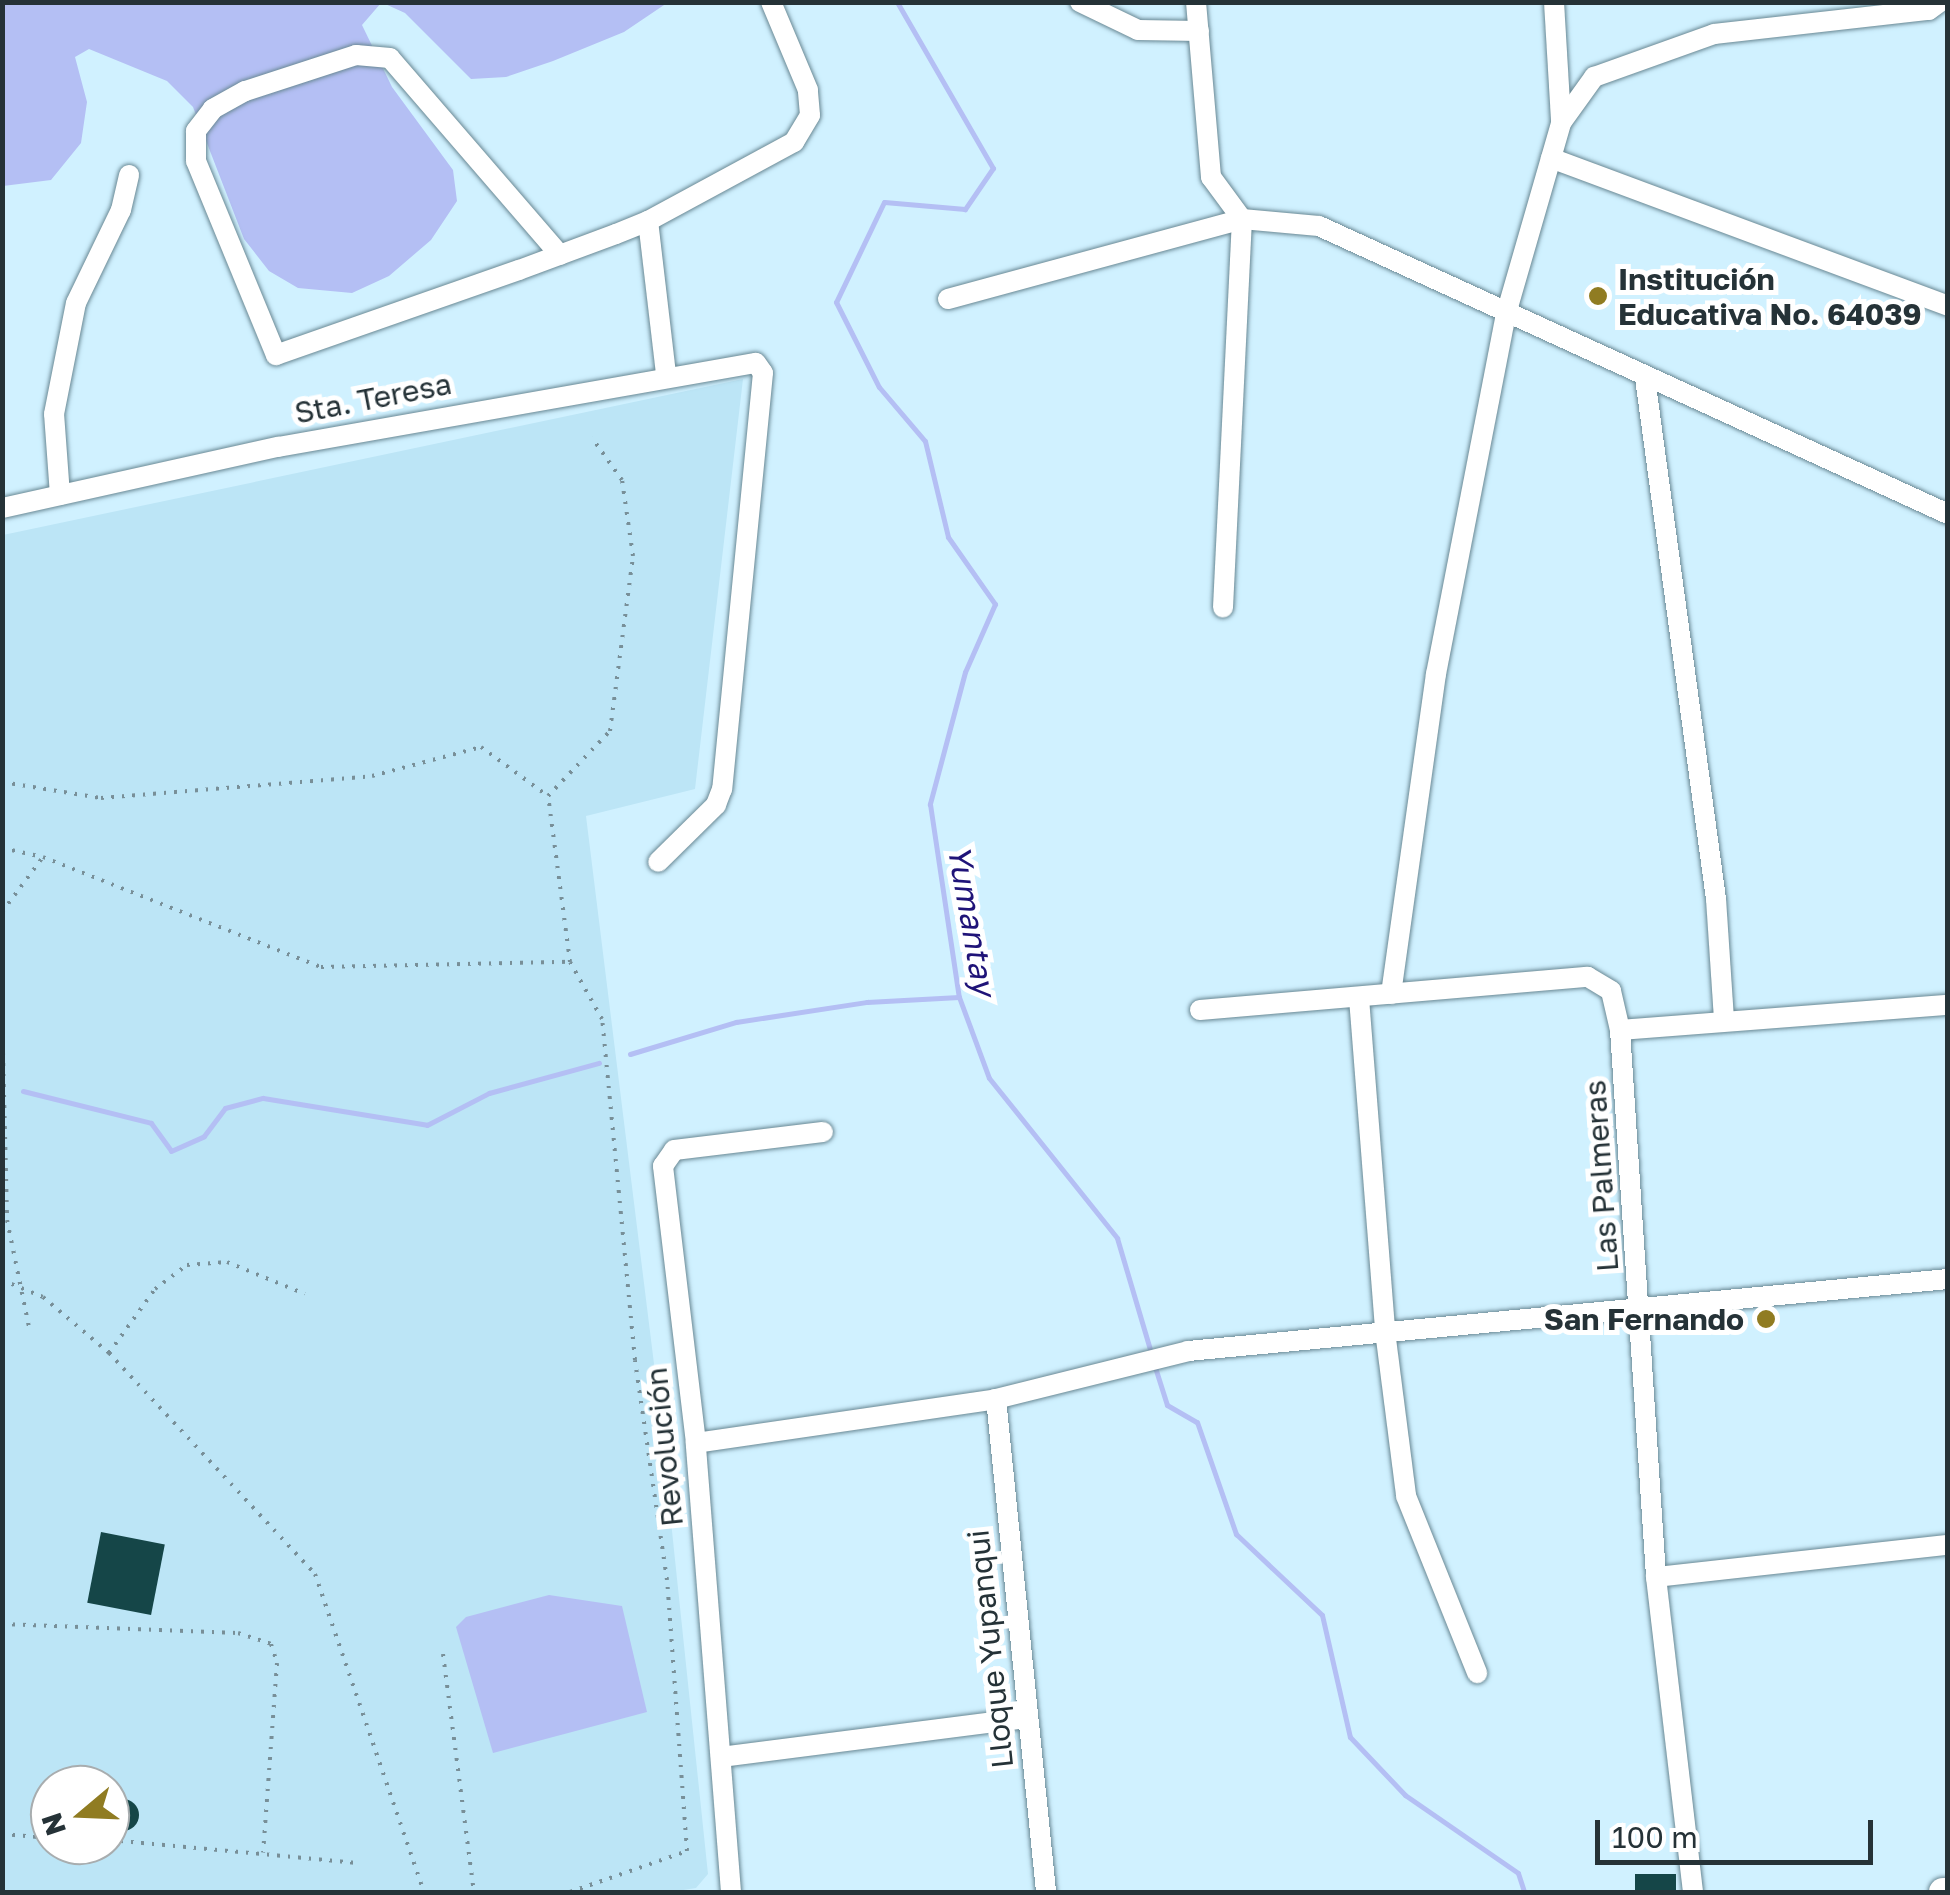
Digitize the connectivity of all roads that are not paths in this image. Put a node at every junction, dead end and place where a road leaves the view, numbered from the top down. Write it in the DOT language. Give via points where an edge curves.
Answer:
graph roads {
  1 [pos="771,2"];
  2 [pos="1080,2"];
  3 [pos="1196,2"];
  4 [pos="1554,2"];
  5 [pos="1940,2"];
  6 [pos="1199,30"];
  7 [pos="1561,122"];
  8 [pos="1551,158"];
  9 [pos="130,175"];
  10 [pos="1242,219"];
  11 [pos="648,221"];
  12 [pos="560,255"];
  13 [pos="948,299"];
  14 [pos="1948,306"];
  15 [pos="1506,314"];
  16 [pos="666,374"];
  17 [pos="1645,378"];
  18 [pos="60,495"];
  19 [pos="2,508"];
  20 [pos="1948,514"];
  21 [pos="1223,608"];
  22 [pos="658,862"];
  23 [pos="1391,994"];
  24 [pos="1359,998"];
  25 [pos="1948,1005"];
  26 [pos="1200,1010"];
  27 [pos="1724,1021"];
  28 [pos="1620,1030"];
  29 [pos="823,1132"];
  30 [pos="1948,1278"];
  31 [pos="1641,1307"];
  32 [pos="1384,1331"];
  33 [pos="996,1399"];
  34 [pos="696,1443"];
  35 [pos="1948,1545"];
  36 [pos="1656,1577"];
  37 [pos="1477,1673"];
  38 [pos="1026,1718"];
  39 [pos="721,1758"];
  40 [pos="731,1892"];
  41 [pos="1046,1892"];
  42 [pos="1693,1892"];
  1 -- 11 [label="street" via="808,90 810,116 794,142"];
  2 -- 6 [label="street" via="1138,30"];
  3 -- 6 [label="street"];
  4 -- 7 [label="street"];
  5 -- 7 [label="street" via="1930,10 1714,34 1594,77"];
  6 -- 10 [label="street" via="1212,177"];
  7 -- 8 [label="street"];
  8 -- 14 [label="street"];
  8 -- 15 [label="street"];
  9 -- 18 [label="street" via="121,210 76,303 54,414"];
  10 -- 13 [label="street"];
  10 -- 15 [label="street" via="1319,226"];
  10 -- 21 [label="street"];
  11 -- 12 [label="street"];
  11 -- 16 [label="street"];
  12 -- 12 [label="street" via="276,355 196,161 196,130 213,108 245,91 356,55 390,58"];
  15 -- 17 [label="street"];
  15 -- 23 [label="street" via="1436,674"];
  16 -- 18 [label="street, Sta. Teresa"];
  16 -- 22 [label="street, Sta. Teresa" via="756,363 764,372 722,789 716,804"];
  17 -- 20 [label="street"];
  17 -- 27 [label="street" via="1716,899"];
  18 -- 19 [label="street, Sta. Teresa"];
  23 -- 24 [label="street, Las Palmeras"];
  23 -- 28 [label="street, Las Palmeras" via="1588,977 1611,992"];
  24 -- 26 [label="street, Las Palmeras"];
  24 -- 32 [label="street"];
  25 -- 27 [label="street"];
  27 -- 28 [label="street"];
  28 -- 31 [label="street, Las Palmeras"];
  29 -- 34 [label="street, Revolución" via="674,1150 666,1157"];
  30 -- 31 [label="street"];
  31 -- 32 [label="street"];
  31 -- 36 [label="street, Las Palmeras"];
  32 -- 33 [label="street" via="1188,1351"];
  32 -- 37 [label="street" via="1406,1496"];
  33 -- 34 [label="street"];
  33 -- 38 [label="street, Lloque Yupanqui"];
  34 -- 39 [label="street, Revolución"];
  35 -- 36 [label="street"];
  36 -- 42 [label="street, Las Palmeras"];
  38 -- 39 [label="street"];
  38 -- 41 [label="street, Lloque Yupanqui"];
  39 -- 40 [label="street, Revolución"];
}
